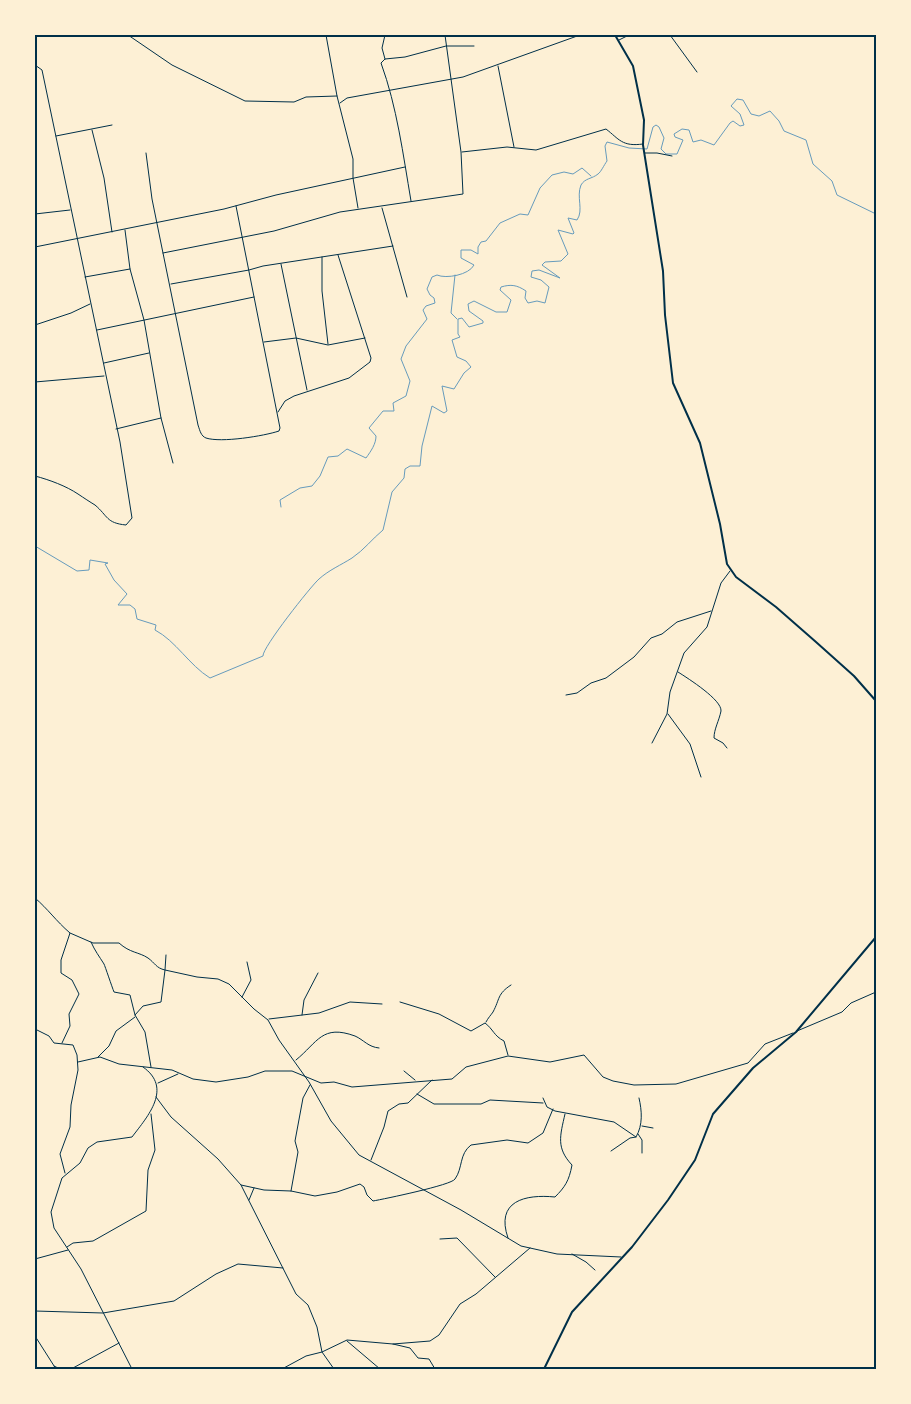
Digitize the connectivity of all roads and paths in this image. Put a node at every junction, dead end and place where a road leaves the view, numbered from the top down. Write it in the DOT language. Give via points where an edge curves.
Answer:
graph roads {
  1 [pos="128,35"];
  2 [pos="326,35"];
  3 [pos="385,35"];
  4 [pos="445,35"];
  5 [pos="580,35"];
  6 [pos="615,35"];
  7 [pos="630,35"];
  8 [pos="670,35"];
  9 [pos="618,40"];
  10 [pos="446,46"];
  11 [pos="474,46"];
  12 [pos="385,59"];
  13 [pos="498,65"];
  14 [pos="35,66"];
  15 [pos="697,72"];
  16 [pos="452,80"];
  17 [pos="391,91"];
  18 [pos="337,96"];
  19 [pos="340,103"];
  20 [pos="112,125"];
  21 [pos="92,130"];
  22 [pos="55,136"];
  23 [pos="643,144"];
  24 [pos="514,148"];
  25 [pos="461,152"];
  26 [pos="146,153"];
  27 [pos="645,153"];
  28 [pos="672,156"];
  29 [pos="404,166"];
  30 [pos="353,178"];
  31 [pos="411,202"];
  32 [pos="236,206"];
  33 [pos="382,207"];
  34 [pos="71,210"];
  35 [pos="359,210"];
  36 [pos="35,214"];
  37 [pos="157,223"];
  38 [pos="125,229"];
  39 [pos="112,232"];
  40 [pos="242,238"];
  41 [pos="78,239"];
  42 [pos="393,246"];
  43 [pos="35,248"];
  44 [pos="163,253"];
  45 [pos="338,255"];
  46 [pos="322,257"];
  47 [pos="281,264"];
  48 [pos="130,268"];
  49 [pos="250,270"];
  50 [pos="84,277"];
  51 [pos="170,284"];
  52 [pos="256,296"];
  53 [pos="407,297"];
  54 [pos="90,304"];
  55 [pos="177,314"];
  56 [pos="144,320"];
  57 [pos="35,324"];
  58 [pos="96,330"];
  59 [pos="296,338"];
  60 [pos="365,338"];
  61 [pos="263,342"];
  62 [pos="328,345"];
  63 [pos="150,353"];
  64 [pos="103,363"];
  65 [pos="104,376"];
  66 [pos="35,382"];
  67 [pos="307,391"];
  68 [pos="277,412"];
  69 [pos="161,418"];
  70 [pos="116,429"];
  71 [pos="173,463"];
  72 [pos="35,476"];
  73 [pos="730,571"];
  74 [pos="712,611"];
  75 [pos="678,672"];
  76 [pos="566,695"];
  77 [pos="876,701"];
  78 [pos="667,714"];
  79 [pos="652,743"];
  80 [pos="727,748"];
  81 [pos="701,777"];
  82 [pos="35,898"];
  83 [pos="70,933"];
  84 [pos="876,937"];
  85 [pos="91,942"];
  86 [pos="166,955"];
  87 [pos="247,962"];
  88 [pos="165,970"];
  89 [pos="318,973"];
  90 [pos="512,985"];
  91 [pos="876,992"];
  92 [pos="242,997"];
  93 [pos="400,1002"];
  94 [pos="382,1004"];
  95 [pos="135,1016"];
  96 [pos="302,1016"];
  97 [pos="268,1020"];
  98 [pos="485,1023"];
  99 [pos="35,1029"];
  100 [pos="796,1032"];
  101 [pos="62,1044"];
  102 [pos="379,1048"];
  103 [pos="508,1056"];
  104 [pos="98,1057"];
  105 [pos="295,1061"];
  106 [pos="78,1062"];
  107 [pos="142,1066"];
  108 [pos="151,1068"];
  109 [pos="404,1071"];
  110 [pos="179,1073"];
  111 [pos="305,1076"];
  112 [pos="433,1079"];
  113 [pos="415,1080"];
  114 [pos="158,1083"];
  115 [pos="310,1084"];
  116 [pos="418,1094"];
  117 [pos="156,1097"];
  118 [pos="543,1098"];
  119 [pos="640,1098"];
  120 [pos="543,1103"];
  121 [pos="552,1109"];
  122 [pos="151,1113"];
  123 [pos="565,1114"];
  124 [pos="641,1125"];
  125 [pos="653,1128"];
  126 [pos="638,1134"];
  127 [pos="636,1137"];
  128 [pos="610,1151"];
  129 [pos="642,1153"];
  130 [pos="371,1160"];
  131 [pos="65,1174"];
  132 [pos="241,1184"];
  133 [pos="254,1188"];
  134 [pos="291,1191"];
  135 [pos="426,1191"];
  136 [pos="249,1200"];
  137 [pos="440,1239"];
  138 [pos="508,1239"];
  139 [pos="530,1248"];
  140 [pos="67,1249"];
  141 [pos="569,1253"];
  142 [pos="622,1257"];
  143 [pos="35,1260"];
  144 [pos="283,1268"];
  145 [pos="595,1270"];
  146 [pos="496,1278"];
  147 [pos="35,1311"];
  148 [pos="102,1314"];
  149 [pos="35,1336"];
  150 [pos="347,1340"];
  151 [pos="119,1343"];
  152 [pos="393,1344"];
  153 [pos="322,1352"];
  154 [pos="53,1366"];
  155 [pos="73,1368"];
  156 [pos="131,1368"];
  157 [pos="56,1369"];
  158 [pos="60,1369"];
  159 [pos="66,1369"];
  160 [pos="77,1369"];
  161 [pos="127,1369"];
  162 [pos="282,1369"];
  163 [pos="334,1369"];
  164 [pos="380,1369"];
  165 [pos="435,1369"];
  166 [pos="544,1369"];
  1 -- 18 [label="street" via="172,65 245,101 294,102 306,97"];
  2 -- 18 [label="street"];
  3 -- 12 [label="street" via="382,48"];
  4 -- 10 [label="street"];
  5 -- 13 [label="street"];
  6 -- 9 [label="street"];
  7 -- 9 [label="street"];
  8 -- 15 [label="street"];
  9 -- 23 [label="street" via="634,69 644,120"];
  10 -- 11 [label="street"];
  10 -- 12 [label="street" via="405,58"];
  10 -- 16 [label="street"];
  12 -- 17 [label="street" via="381,63"];
  13 -- 16 [label="street"];
  13 -- 24 [label="street"];
  14 -- 22 [label="street" via="42,70"];
  16 -- 17 [label="street"];
  16 -- 25 [label="street"];
  17 -- 19 [label="street" via="347,98"];
  17 -- 29 [label="street"];
  18 -- 19 [label="street"];
  19 -- 30 [label="street" via="353,159"];
  20 -- 21 [label="street"];
  21 -- 22 [label="street"];
  21 -- 39 [label="street" via="104,178"];
  22 -- 34 [label="street"];
  23 -- 24 [label="street" via="623,143 606,129 536,150"];
  23 -- 27 [label="street"];
  24 -- 25 [label="street"];
  25 -- 31 [label="street" via="463,194"];
  26 -- 37 [label="street"];
  27 -- 28 [label="street"];
  27 -- 73 [label="street" via="663,271 671,374 700,443"];
  29 -- 30 [label="street"];
  29 -- 31 [label="street"];
  30 -- 32 [label="street"];
  30 -- 35 [label="street"];
  31 -- 33 [label="street"];
  32 -- 37 [label="street"];
  32 -- 40 [label="street"];
  33 -- 35 [label="street"];
  33 -- 42 [label="street"];
  34 -- 36 [label="street"];
  34 -- 41 [label="street"];
  35 -- 40 [label="street" via="318,217"];
  37 -- 38 [label="street"];
  37 -- 44 [label="street"];
  38 -- 39 [label="street"];
  38 -- 48 [label="street"];
  39 -- 41 [label="street"];
  40 -- 44 [label="street"];
  40 -- 49 [label="street"];
  41 -- 43 [label="street"];
  41 -- 50 [label="street"];
  42 -- 45 [label="street"];
  42 -- 53 [label="street"];
  44 -- 51 [label="street"];
  45 -- 46 [label="street"];
  45 -- 60 [label="street"];
  46 -- 47 [label="street"];
  46 -- 62 [label="street"];
  47 -- 49 [label="street"];
  47 -- 59 [label="street"];
  48 -- 50 [label="street"];
  48 -- 56 [label="street"];
  49 -- 51 [label="street"];
  49 -- 52 [label="street"];
  50 -- 54 [label="street"];
  51 -- 55 [label="street"];
  52 -- 55 [label="street"];
  52 -- 61 [label="street"];
  54 -- 57 [label="street"];
  54 -- 58 [label="street"];
  55 -- 56 [label="street"];
  55 -- 68 [label="street" via="201,434 205,438 279,431"];
  56 -- 58 [label="street"];
  56 -- 63 [label="street"];
  58 -- 64 [label="street"];
  59 -- 61 [label="street"];
  59 -- 62 [label="street"];
  59 -- 67 [label="street"];
  60 -- 62 [label="street"];
  60 -- 67 [label="street" via="371,358 367,366 349,378"];
  61 -- 68 [label="street"];
  63 -- 64 [label="street"];
  63 -- 69 [label="street"];
  64 -- 65 [label="street"];
  65 -- 66 [label="street"];
  65 -- 70 [label="street"];
  67 -- 68 [label="street" via="285,401"];
  69 -- 70 [label="street"];
  69 -- 71 [label="street"];
  70 -- 72 [label="street" via="133,514 126,525 108,521 96,506 77,493"];
  73 -- 74 [label="street" via="723,577"];
  73 -- 77 [label="street" via="816,642"];
  74 -- 75 [label="street" via="706,627 684,653"];
  74 -- 76 [label="street" via="677,622 651,638 634,657 606,678 591,683 580,692"];
  75 -- 78 [label="street" via="670,692"];
  75 -- 80 [label="street" via="720,704 714,738"];
  78 -- 79 [label="street"];
  78 -- 81 [label="street" via="690,744"];
  82 -- 83 [label="street" via="47,906 53,919"];
  83 -- 85 [label="street"];
  83 -- 101 [label="street" via="61,960 61,973 72,980 79,994 69,1014 70,1026"];
  84 -- 100 [label="street"];
  85 -- 88 [label="street" via="119,944"];
  85 -- 95 [label="street" via="104,964 114,992 130,995"];
  86 -- 88 [label="street"];
  87 -- 92 [label="street" via="251,980"];
  88 -- 92 [label="street" via="218,979 229,984"];
  88 -- 95 [label="street" via="161,1002 143,1006"];
  89 -- 96 [label="street" via="304,1000"];
  90 -- 98 [label="street" via="502,991"];
  91 -- 100 [label="street" via="851,1003 842,1012"];
  92 -- 97 [label="street"];
  93 -- 98 [label="street" via="439,1014 471,1031"];
  94 -- 96 [label="street" via="350,1002"];
  95 -- 104 [label="street" via="116,1031 109,1046"];
  95 -- 108 [label="street" via="145,1032"];
  96 -- 97 [label="street"];
  97 -- 105 [label="street"];
  98 -- 103 [label="street" via="494,1036 504,1041"];
  99 -- 101 [label="street" via="49,1036 54,1043"];
  100 -- 103 [label="street" via="765,1044 748,1063 676,1084 634,1085 613,1081 603,1077 584,1055 550,1062"];
  100 -- 142 [label="street" via="753,1068 714,1114 694,1160 668,1200"];
  101 -- 106 [label="street" via="73,1045"];
  102 -- 105 [label="street" via="368,1046 355,1036 332,1032 315,1040"];
  103 -- 112 [label="street" via="466,1067 452,1079"];
  104 -- 106 [label="street"];
  104 -- 107 [label="street" via="119,1064"];
  105 -- 111 [label="street"];
  106 -- 131 [label="street" via="70,1127 60,1154"];
  107 -- 108 [label="street"];
  107 -- 114 [label="street"];
  108 -- 110 [label="street"];
  109 -- 113 [label="street"];
  110 -- 111 [label="street" via="192,1079 216,1082 270,1070 292,1071"];
  110 -- 114 [label="street"];
  111 -- 113 [label="street" via="352,1087"];
  111 -- 115 [label="street"];
  112 -- 113 [label="street"];
  112 -- 116 [label="street"];
  114 -- 117 [label="street"];
  115 -- 130 [label="street" via="346,1142"];
  115 -- 134 [label="street" via="303,1098 295,1141 298,1152"];
  116 -- 120 [label="street" via="434,1104 481,1104 490,1100"];
  116 -- 130 [label="street" via="408,1103 388,1111"];
  117 -- 122 [label="street"];
  117 -- 132 [label="street" via="171,1117 218,1158"];
  118 -- 120 [label="street"];
  119 -- 124 [label="street"];
  120 -- 121 [label="street"];
  121 -- 123 [label="street"];
  121 -- 135 [label="street" via="543,1134 528,1143 507,1140 471,1144 464,1152 455,1180"];
  122 -- 131 [label="street" via="132,1137 92,1144 80,1163"];
  122 -- 140 [label="street" via="155,1150 148,1170 146,1211 92,1240 73,1242"];
  123 -- 127 [label="street" via="573,1112 585,1118 614,1122"];
  123 -- 138 [label="street" via="560,1143 572,1166 570,1178 554,1197 530,1196 512,1205 506,1217"];
  124 -- 125 [label="street"];
  124 -- 126 [label="street"];
  126 -- 127 [label="street"];
  126 -- 129 [label="street" via="642,1140"];
  127 -- 128 [label="street"];
  130 -- 135 [label="street"];
  131 -- 140 [label="street" via="59,1183 51,1212 54,1228"];
  132 -- 133 [label="street"];
  132 -- 136 [label="street"];
  133 -- 134 [label="street"];
  133 -- 136 [label="street"];
  134 -- 135 [label="street" via="315,1196 360,1184 373,1201"];
  135 -- 138 [label="street"];
  136 -- 144 [label="street"];
  137 -- 146 [label="street" via="457,1238"];
  138 -- 139 [label="street"];
  139 -- 141 [label="street" via="557,1254"];
  139 -- 146 [label="street"];
  140 -- 143 [label="street"];
  140 -- 148 [label="street" via="81,1269"];
  141 -- 142 [label="street"];
  141 -- 145 [label="street"];
  142 -- 166 [label="street" via="572,1312"];
  144 -- 148 [label="street" via="238,1264 174,1301"];
  144 -- 153 [label="street" via="296,1294 308,1305"];
  146 -- 152 [label="street" via="460,1304 439,1335 430,1341"];
  147 -- 148 [label="street"];
  148 -- 151 [label="street"];
  149 -- 154 [label="street"];
  150 -- 152 [label="street"];
  150 -- 153 [label="street"];
  150 -- 164 [label="street"];
  151 -- 155 [label="street"];
  151 -- 156 [label="street"];
  152 -- 165 [label="street" via="410,1348 418,1358 429,1359"];
  153 -- 162 [label="street" via="306,1356"];
  153 -- 163 [label="street"];
  154 -- 157 [label="street"];
  154 -- 158 [label="street"];
  155 -- 159 [label="street"];
  155 -- 160 [label="street"];
  156 -- 161 [label="street"];
}
